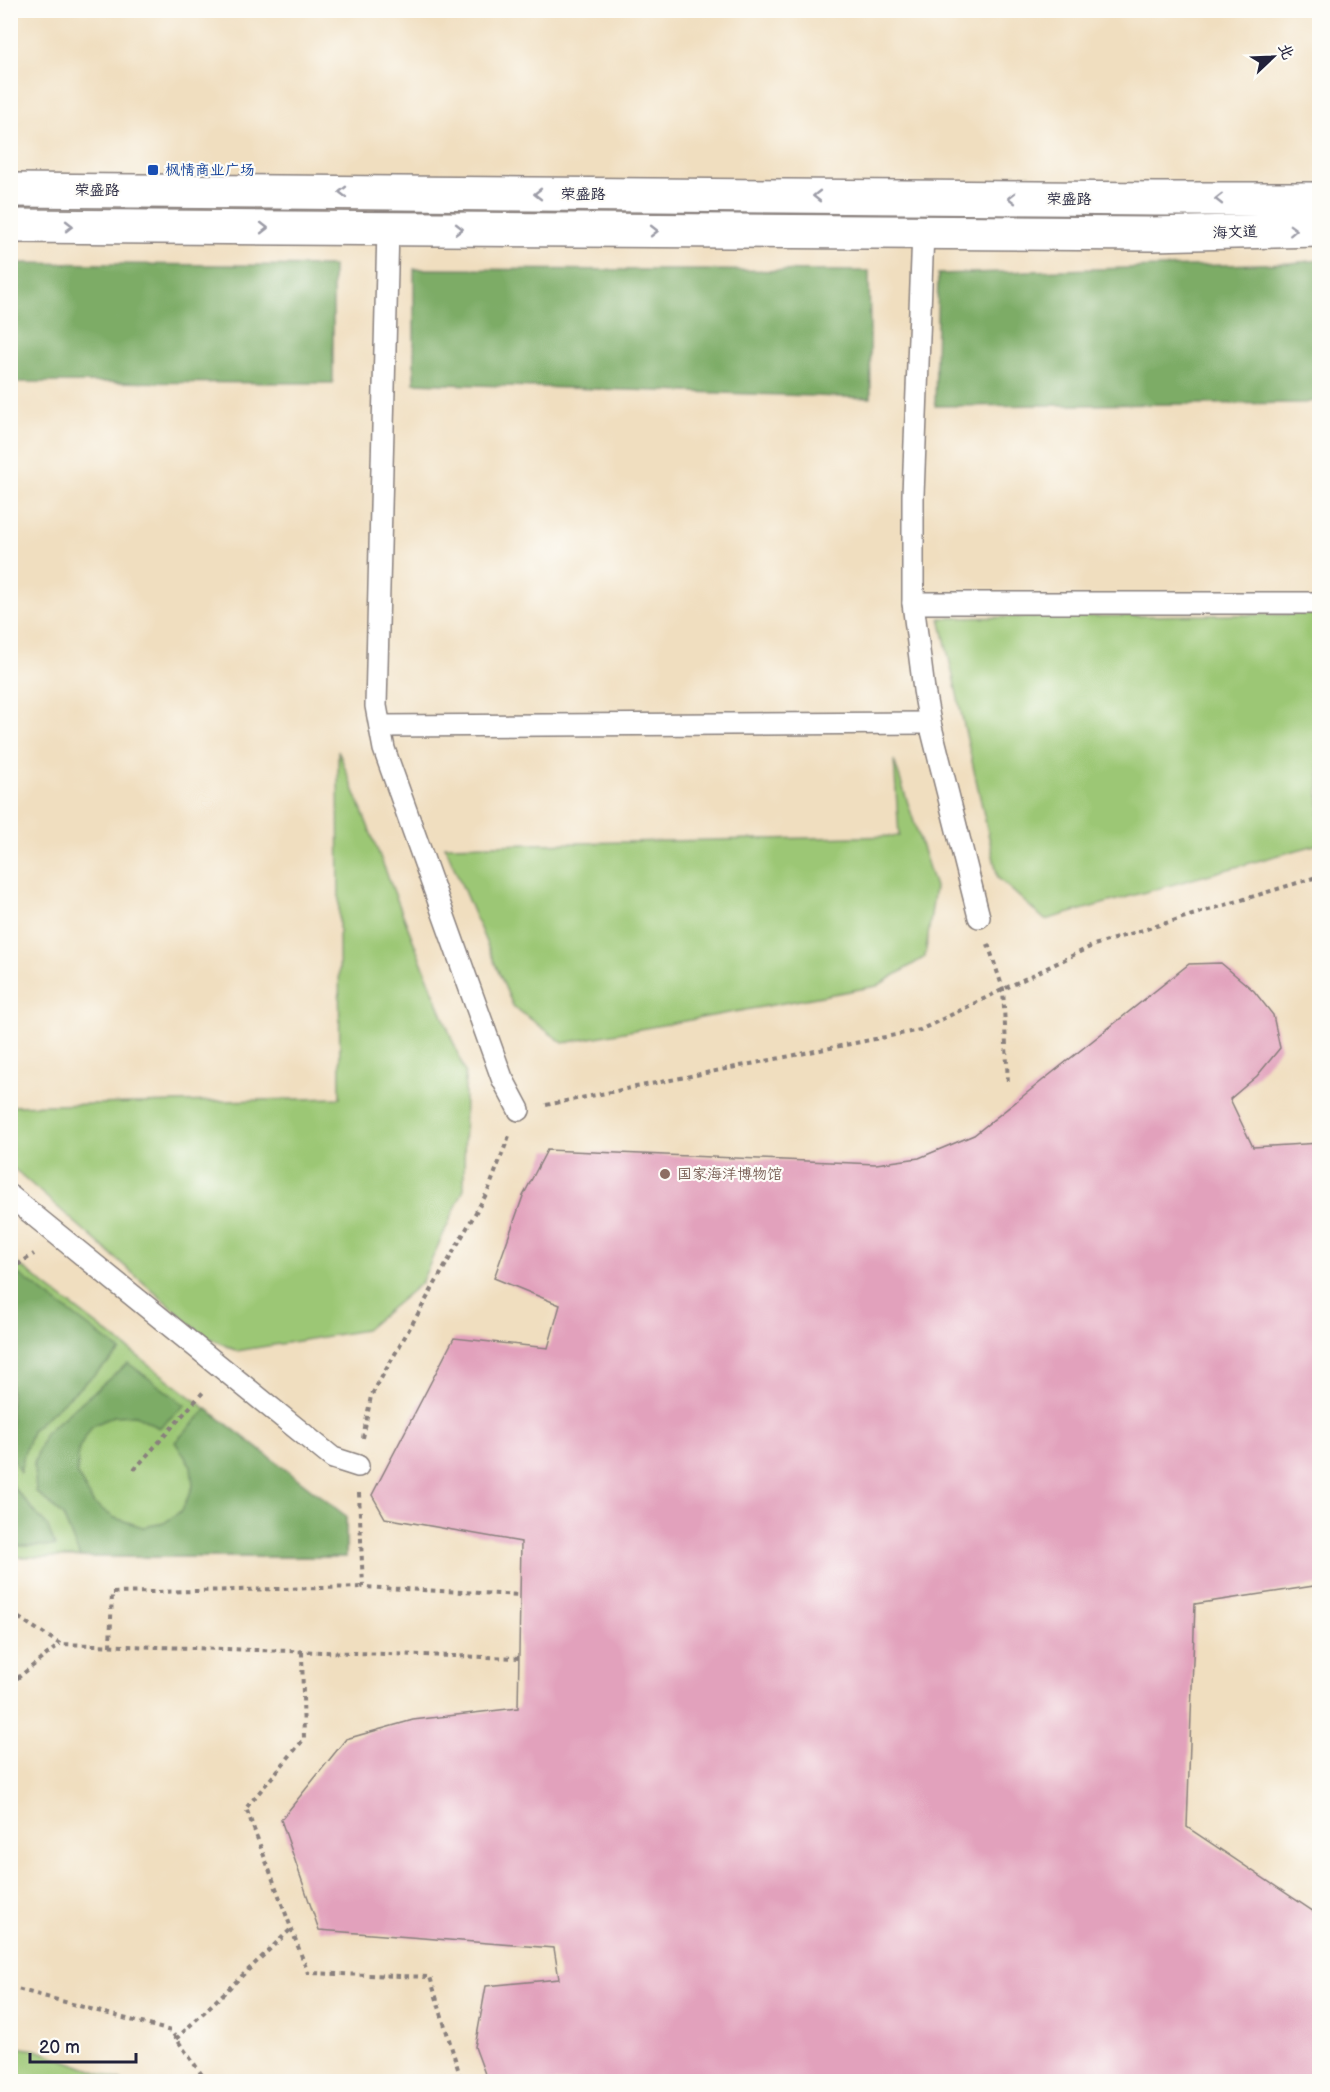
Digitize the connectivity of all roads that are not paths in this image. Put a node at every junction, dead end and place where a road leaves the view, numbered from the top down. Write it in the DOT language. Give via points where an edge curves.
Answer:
graph roads {
  1 [pos="10,189"];
  2 [pos="1320,199"];
  3 [pos="10,226"];
  4 [pos="388,229"];
  5 [pos="1320,230"];
  6 [pos="923,232"];
  7 [pos="913,603"];
  8 [pos="1320,603"];
  9 [pos="930,723"];
  10 [pos="380,726"];
  11 [pos="979,917"];
  12 [pos="519,1110"];
  13 [pos="10,1196"];
  14 [pos="358,1466"];
  2 -- 1 [label="street, 荣盛路, one-way"];
  3 -- 4 [label="street, one-way"];
  4 -- 6 [label="street, one-way"];
  4 -- 10 [label="lane" via="376,706"];
  6 -- 5 [label="street, 海文道, one-way" via="1151,234"];
  6 -- 7 [label="lane"];
  7 -- 8 [label="lane"];
  7 -- 9 [label="lane"];
  9 -- 10 [label="lane"];
  9 -- 11 [label="lane"];
  10 -- 12 [label="lane" via="384,749 498,1067"];
  13 -- 14 [label="lane" via="333,1458"];
}
